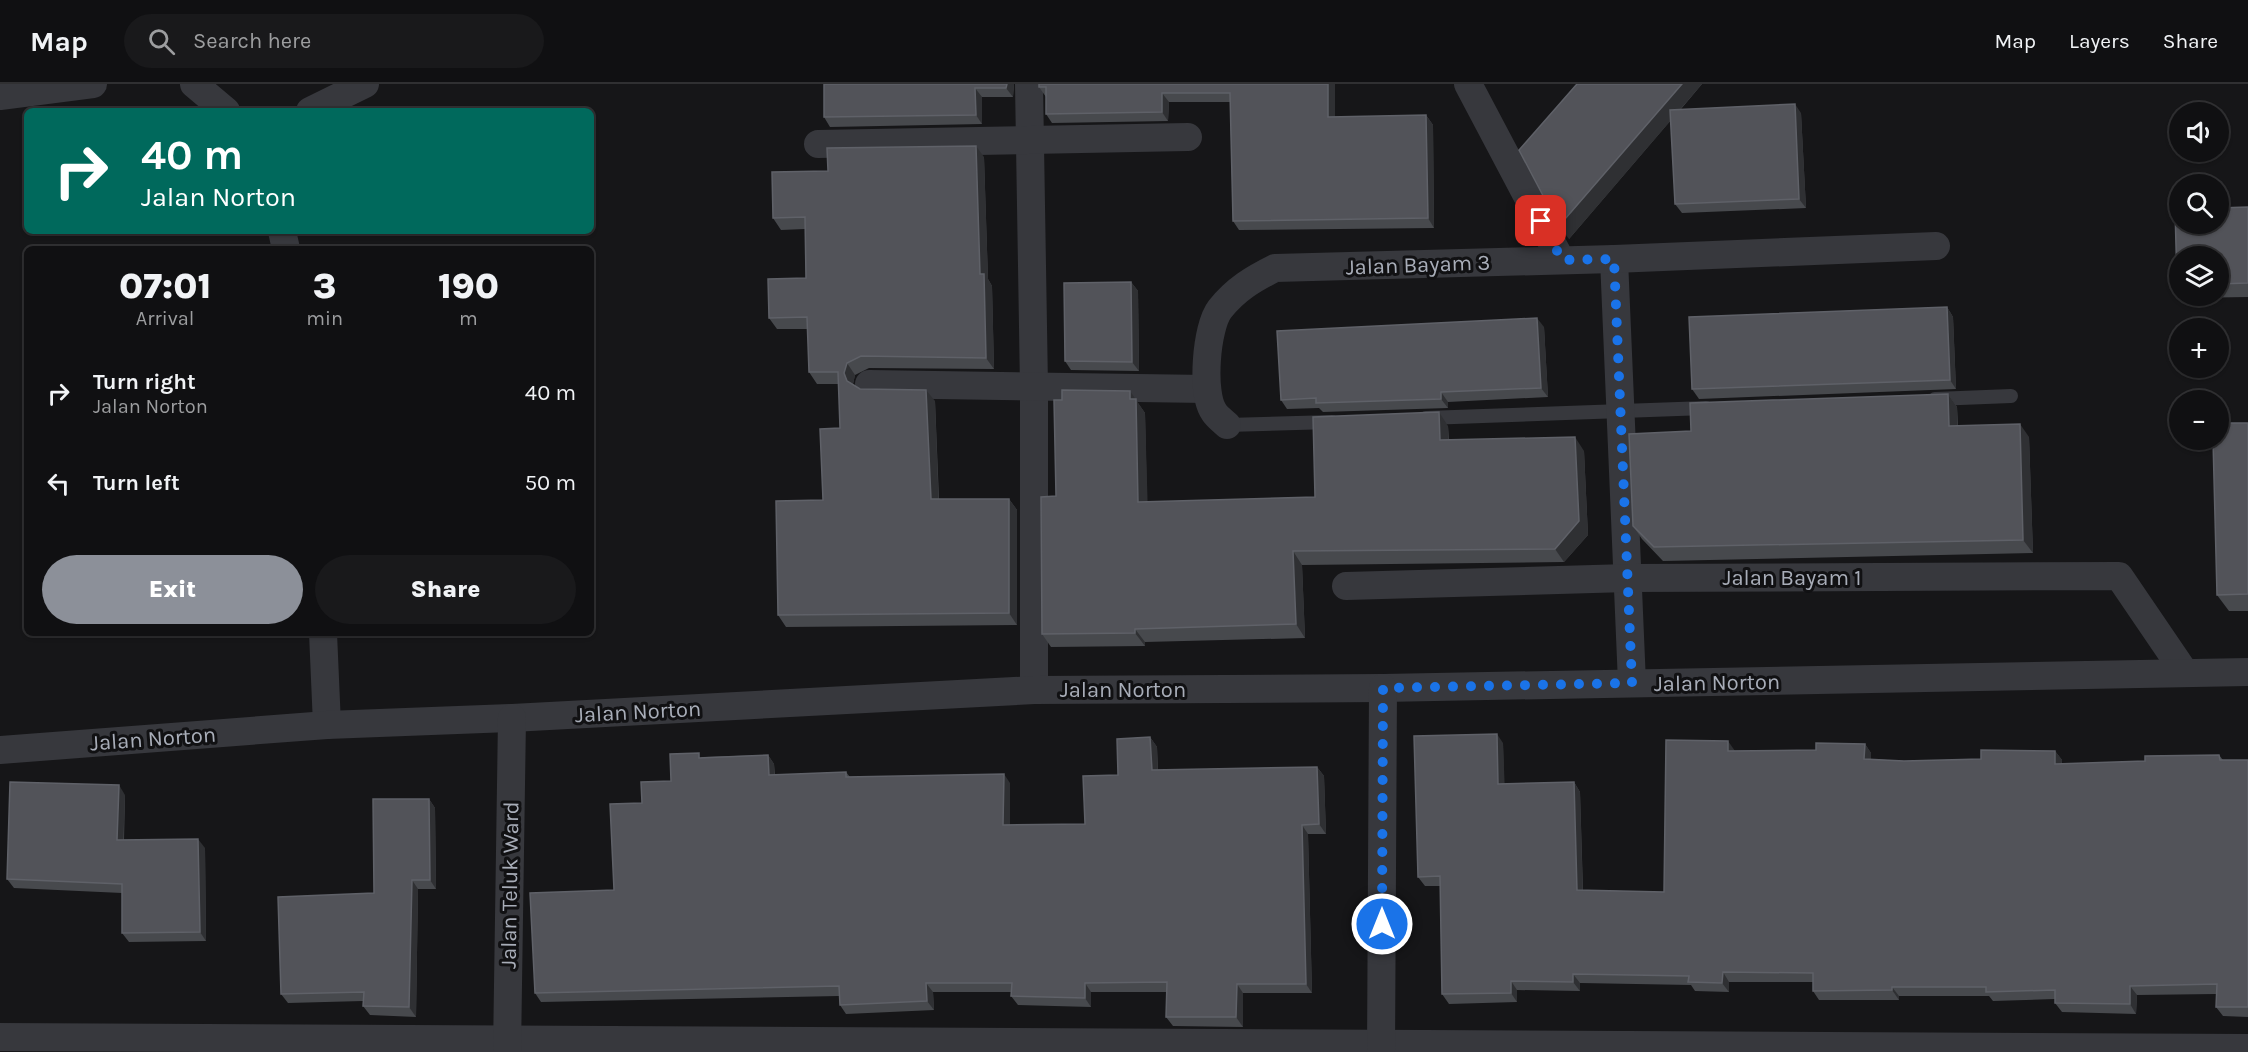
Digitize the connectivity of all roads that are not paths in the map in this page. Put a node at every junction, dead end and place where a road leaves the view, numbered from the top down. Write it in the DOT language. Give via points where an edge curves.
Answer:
graph roads {
  1 [pos="93,84"];
  2 [pos="194,84"];
  3 [pos="365,84"];
  4 [pos="1029,84"];
  5 [pos="1468,84"];
  6 [pos="0,96"];
  7 [pos="222,108"];
  8 [pos="316,108"];
  9 [pos="1188,137"];
  10 [pos="1031,142"];
  11 [pos="818,144"];
  12 [pos="1936,246"];
  13 [pos="1614,259"];
  14 [pos="1562,260"];
  15 [pos="869,384"];
  16 [pos="1034,387"];
  17 [pos="1207,389"];
  18 [pos="2011,396"];
  19 [pos="1916,400"];
  20 [pos="1715,408"];
  21 [pos="1620,412"];
  22 [pos="1406,419"];
  23 [pos="1346,421"];
  24 [pos="1227,425"];
  25 [pos="1628,578"];
  26 [pos="1346,586"];
  27 [pos="322,636"];
  28 [pos="2248,672"];
  29 [pos="2186,673"];
  30 [pos="1632,683"];
  31 [pos="1383,688"];
  32 [pos="1034,690"];
  33 [pos="512,718"];
  34 [pos="327,725"];
  35 [pos="0,750"];
  36 [pos="0,1037"];
  37 [pos="507,1045"];
  38 [pos="1381,1047"];
  39 [pos="2248,1048"];
  1 -- 6 [label="street"];
  2 -- 7 [label="street"];
  3 -- 8 [label="street"];
  4 -- 10 [label="street"];
  5 -- 14 [label="street"];
  9 -- 10 [label="street"];
  10 -- 11 [label="street"];
  10 -- 16 [label="street"];
  12 -- 13 [label="street, Jalan Bayam 3"];
  13 -- 14 [label="street, Jalan Bayam 3"];
  13 -- 21 [label="street"];
  14 -- 17 [label="street, Jalan Bayam 3" via="1275,268 1244,284 1218,311 1207,348"];
  15 -- 16 [label="street"];
  16 -- 17 [label="street"];
  16 -- 32 [label="street"];
  17 -- 24 [label="street, Jalan Bayam 3" via="1213,411"];
  18 -- 19 [label="lane"];
  20 -- 21 [label="lane"];
  21 -- 22 [label="lane"];
  21 -- 25 [label="street"];
  23 -- 24 [label="lane"];
  25 -- 26 [label="street, Jalan Bayam 1"];
  25 -- 29 [label="street, Jalan Bayam 1" via="2119,576"];
  25 -- 30 [label="street"];
  27 -- 34 [label="street"];
  28 -- 29 [label="street, Jalan Norton"];
  29 -- 30 [label="street, Jalan Norton"];
  30 -- 31 [label="street, Jalan Norton"];
  31 -- 32 [label="street, Jalan Norton"];
  31 -- 38 [label="street"];
  32 -- 33 [label="street, Jalan Norton"];
  33 -- 34 [label="street, Jalan Norton"];
  33 -- 37 [label="street, Jalan Teluk Ward"];
  34 -- 35 [label="street, Jalan Norton"];
  36 -- 37 [label="street"];
  37 -- 38 [label="street"];
  38 -- 39 [label="street"];
}
